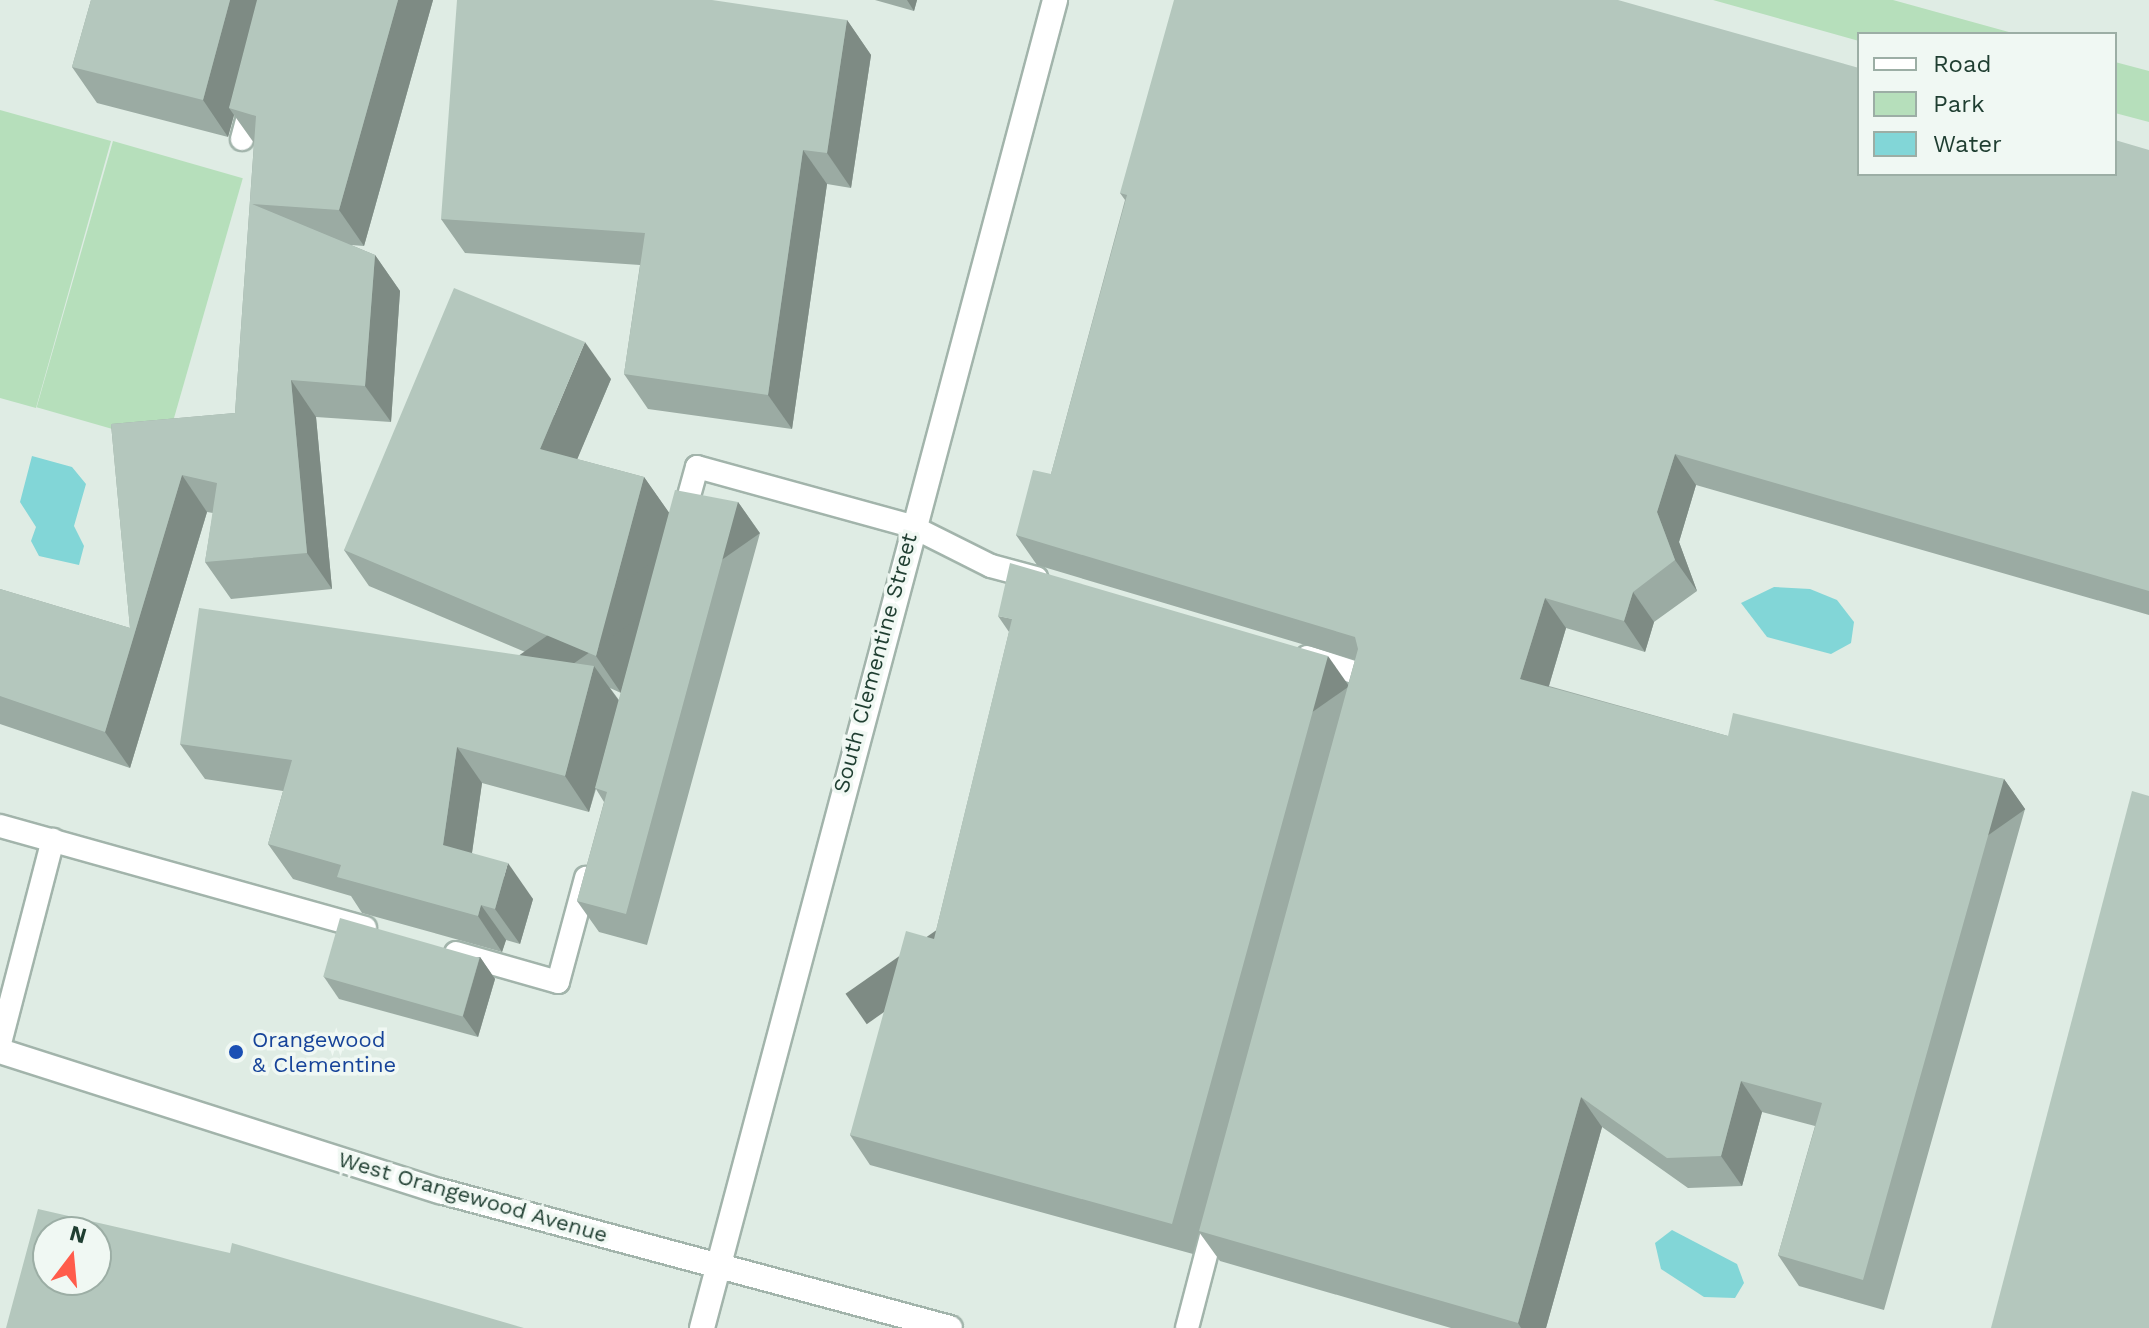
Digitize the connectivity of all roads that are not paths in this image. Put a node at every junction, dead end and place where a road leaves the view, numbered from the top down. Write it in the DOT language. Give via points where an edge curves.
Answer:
graph roads {
  1 [pos="1055,0"];
  2 [pos="258,77"];
  3 [pos="242,139"];
  4 [pos="911,526"];
  5 [pos="677,543"];
  6 [pos="1064,586"];
  7 [pos="1290,652"];
  8 [pos="1353,721"];
  9 [pos="0,826"];
  10 [pos="53,840"];
  11 [pos="591,861"];
  12 [pos="395,936"];
  13 [pos="424,944"];
  14 [pos="0,1043"];
  15 [pos="0,1051"];
  16 [pos="1223,1192"];
  17 [pos="717,1265"];
  18 [pos="702,1328"];
  19 [pos="950,1328"];
  20 [pos="1187,1328"];
  1 -- 4 [label="street, South Clementine Street"];
  2 -- 3 [label="lane"];
  4 -- 5 [label="lane" via="697,467"];
  4 -- 6 [label="lane" via="991,566"];
  4 -- 17 [label="street, South Clementine Street"];
  7 -- 8 [label="lane" via="1366,676"];
  9 -- 10 [label="lane"];
  10 -- 12 [label="lane"];
  10 -- 14 [label="lane"];
  11 -- 13 [label="lane" via="558,982"];
  15 -- 17 [label="street, West Orangewood Avenue" via="440,1191"];
  16 -- 20 [label="lane"];
  17 -- 18 [label="street, South Clementine Street"];
  17 -- 19 [label="street, West Orangewood Avenue"];
}
